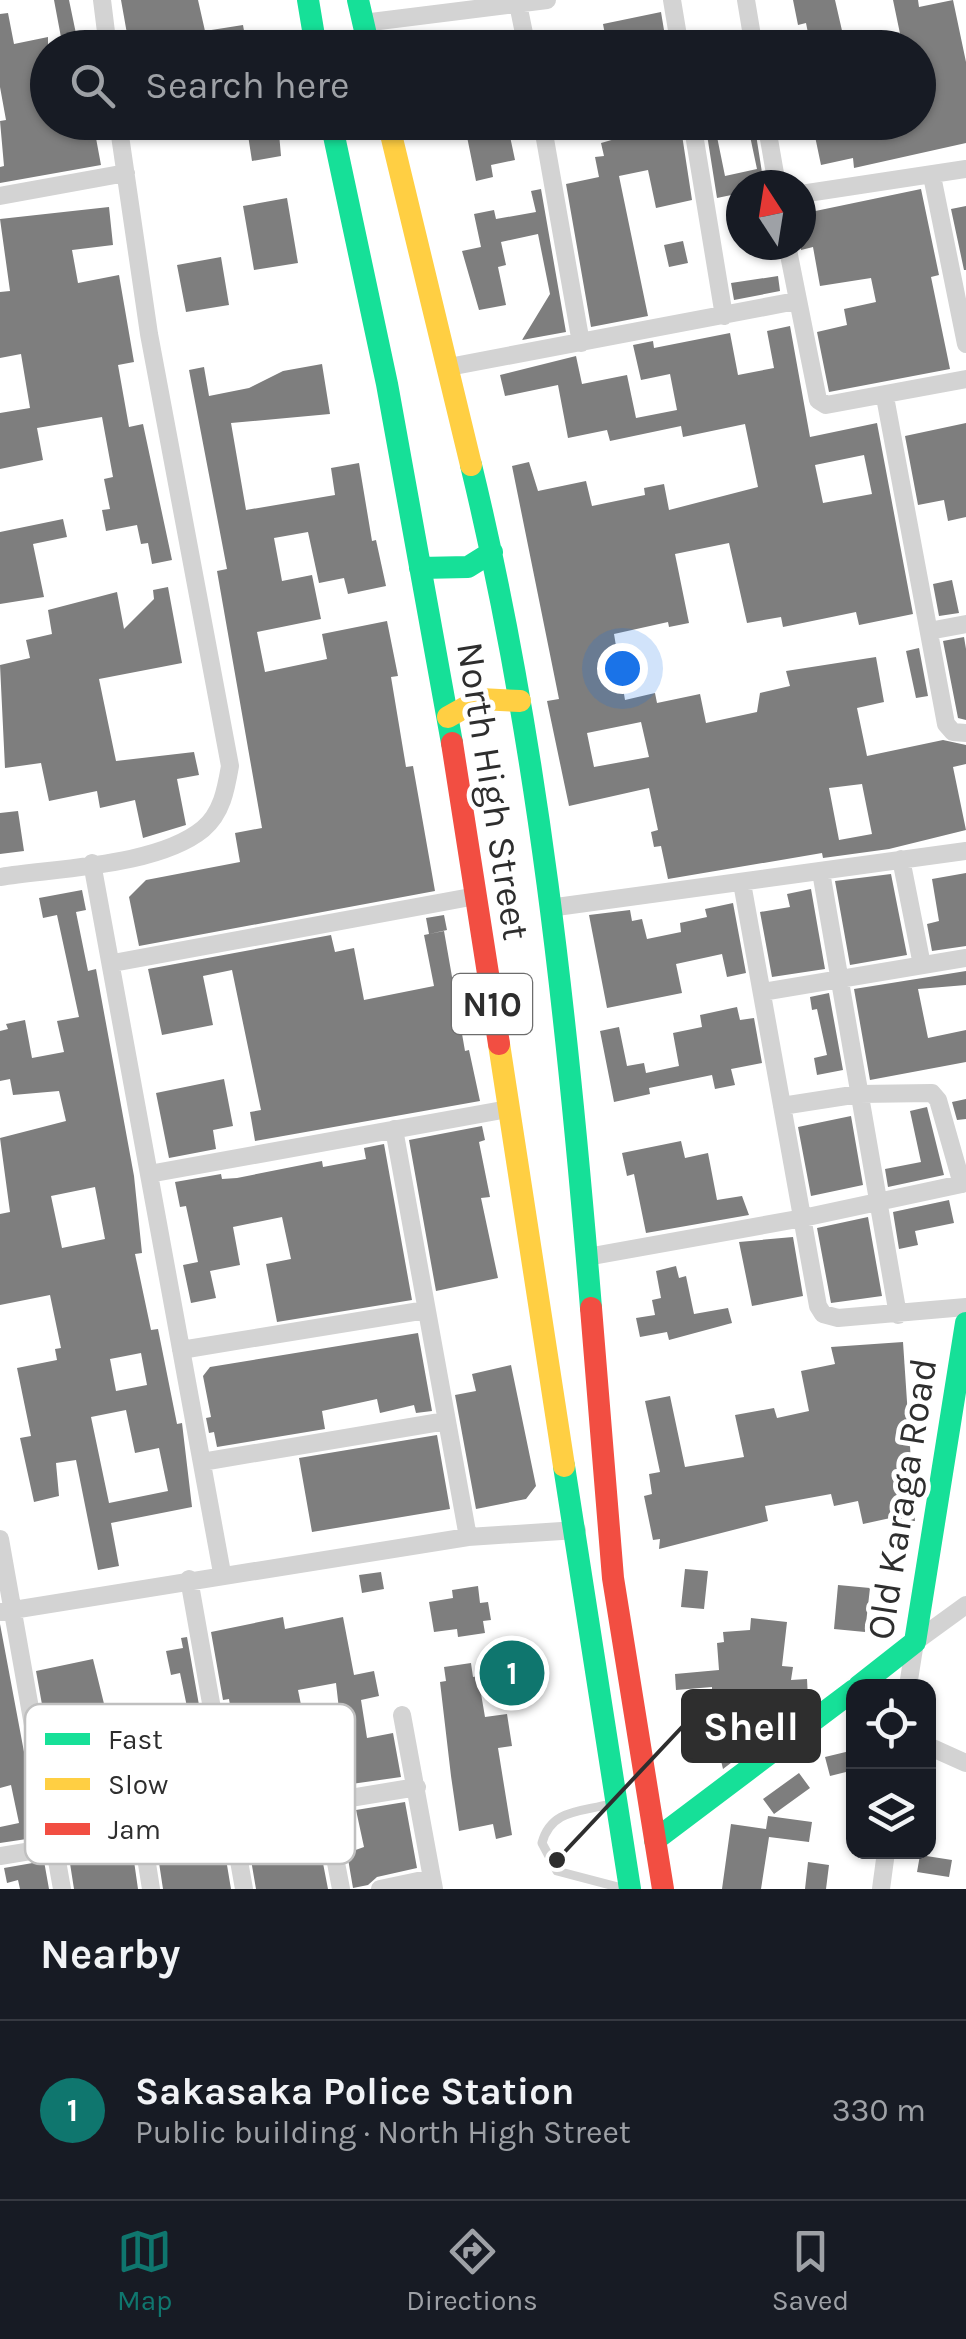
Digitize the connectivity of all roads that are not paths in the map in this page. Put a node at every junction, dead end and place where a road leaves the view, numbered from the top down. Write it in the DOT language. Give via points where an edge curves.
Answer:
graph roads {
  1 [pos="102,0"];
  2 [pos="308,0"];
  3 [pos="547,0"];
  4 [pos="672,0"];
  5 [pos="746,0"];
  6 [pos="518,4"];
  7 [pos="360,12"];
  8 [pos="106,30"];
  9 [pos="313,30"];
  10 [pos="523,30"];
  11 [pos="677,30"];
  12 [pos="751,30"];
  13 [pos="121,140"];
  14 [pos="335,140"];
  15 [pos="392,140"];
  16 [pos="545,140"];
  17 [pos="695,140"];
  18 [pos="769,140"];
  19 [pos="966,169"];
  20 [pos="774,170"];
  21 [pos="126,173"];
  22 [pos="932,176"];
  23 [pos="816,192"];
  24 [pos="0,196"];
  25 [pos="790,260"];
  26 [pos="796,301"];
  27 [pos="724,316"];
  28 [pos="581,343"];
  29 [pos="966,344"];
  30 [pos="449,367"];
  31 [pos="966,380"];
  32 [pos="885,397"];
  33 [pos="492,552"];
  34 [pos="420,568"];
  35 [pos="966,624"];
  36 [pos="928,631"];
  37 [pos="520,701"];
  38 [pos="448,717"];
  39 [pos="966,733"];
  40 [pos="966,851"];
  41 [pos="901,858"];
  42 [pos="92,863"];
  43 [pos="821,872"];
  44 [pos="0,877"];
  45 [pos="742,883"];
  46 [pos="476,896"];
  47 [pos="549,908"];
  48 [pos="966,958"];
  49 [pos="113,964"];
  50 [pos="922,965"];
  51 [pos="838,978"];
  52 [pos="762,992"];
  53 [pos="859,1094"];
  54 [pos="782,1106"];
  55 [pos="508,1109"];
  56 [pos="394,1129"];
  57 [pos="150,1174"];
  58 [pos="964,1183"];
  59 [pos="879,1203"];
  60 [pos="803,1218"];
  61 [pos="586,1257"];
  62 [pos="966,1307"];
  63 [pos="426,1310"];
  64 [pos="898,1315"];
  65 [pos="966,1323"];
  66 [pos="181,1350"];
  67 [pos="446,1421"];
  68 [pos="202,1462"];
  69 [pos="577,1530"];
  70 [pos="468,1537"];
  71 [pos="0,1538"];
  72 [pos="222,1574"];
  73 [pos="189,1579"];
  74 [pos="966,1605"];
  75 [pos="6,1611"];
  76 [pos="915,1642"];
  77 [pos="869,1679"];
  78 [pos="909,1679"];
  79 [pos="846,1697"];
  80 [pos="25,1704"];
  81 [pos="211,1704"];
  82 [pos="402,1715"];
  83 [pos="936,1750"];
  84 [pos="966,1763"];
  85 [pos="417,1787"];
  86 [pos="355,1796"];
  87 [pos="619,1802"];
  88 [pos="655,1840"];
  89 [pos="25,1852"];
  90 [pos="0,1856"];
  91 [pos="885,1859"];
  92 [pos="58,1864"];
  93 [pos="147,1864"];
  94 [pos="239,1864"];
  95 [pos="336,1864"];
  96 [pos="433,1883"];
  97 [pos="62,1889"];
  98 [pos="151,1889"];
  99 [pos="244,1889"];
  100 [pos="341,1889"];
  101 [pos="380,1889"];
  102 [pos="630,1889"];
  103 [pos="663,1889"];
  104 [pos="882,1889"];
  1 -- 8 [label="street"];
  2 -- 9 [label="main road"];
  3 -- 6 [label="street"];
  4 -- 11 [label="street"];
  5 -- 12 [label="street"];
  6 -- 7 [label="street"];
  6 -- 10 [label="street"];
  13 -- 21 [label="street"];
  14 -- 34 [label="main road, North High Street / N10"];
  15 -- 30 [label="main road, North High Street / N10"];
  16 -- 28 [label="street"];
  17 -- 27 [label="street"];
  18 -- 20 [label="street"];
  19 -- 22 [label="street"];
  21 -- 24 [label="street"];
  21 -- 42 [label="street" via="149,334 230,766 223,802 203,829 153,854"];
  22 -- 23 [label="street"];
  22 -- 29 [label="street"];
  25 -- 26 [label="street"];
  26 -- 27 [label="street"];
  26 -- 32 [label="street" via="818,400 826,405"];
  27 -- 28 [label="street"];
  28 -- 30 [label="street"];
  30 -- 33 [label="main road, North High Street / N10"];
  31 -- 32 [label="street"];
  32 -- 36 [label="street"];
  33 -- 34 [label="main road" via="482,564 461,570"];
  33 -- 37 [label="main road, North High Street / N10"];
  34 -- 38 [label="main road, North High Street / N10"];
  35 -- 36 [label="street"];
  36 -- 39 [label="street" via="946,724"];
  37 -- 38 [label="main road" via="480,698"];
  37 -- 47 [label="main road, North High Street / N10"];
  38 -- 46 [label="main road, North High Street / N10"];
  40 -- 41 [label="street"];
  41 -- 43 [label="street"];
  41 -- 50 [label="street"];
  42 -- 44 [label="street"];
  42 -- 49 [label="street"];
  43 -- 45 [label="street"];
  43 -- 51 [label="street"];
  45 -- 47 [label="street"];
  45 -- 52 [label="street"];
  46 -- 49 [label="street"];
  46 -- 55 [label="main road, North High Street / N10"];
  47 -- 61 [label="main road, North High Street / N10"];
  48 -- 50 [label="street"];
  49 -- 57 [label="street"];
  50 -- 51 [label="street"];
  51 -- 52 [label="street"];
  51 -- 53 [label="street"];
  52 -- 54 [label="street"];
  53 -- 54 [label="street"];
  53 -- 58 [label="street" via="932,1093"];
  53 -- 59 [label="street"];
  54 -- 60 [label="street"];
  55 -- 56 [label="street"];
  55 -- 69 [label="main road, North High Street / N10"];
  56 -- 57 [label="street"];
  56 -- 63 [label="street"];
  57 -- 66 [label="street"];
  58 -- 59 [label="street"];
  59 -- 60 [label="street"];
  59 -- 64 [label="street"];
  60 -- 61 [label="street"];
  60 -- 64 [label="street" via="823,1314"];
  61 -- 88 [label="main road, North High Street / N10" via="612,1578"];
  62 -- 64 [label="street"];
  63 -- 66 [label="street"];
  63 -- 67 [label="street"];
  65 -- 76 [label="main road, Old Karaga Road"];
  66 -- 68 [label="street"];
  67 -- 68 [label="street"];
  67 -- 70 [label="street"];
  68 -- 72 [label="street"];
  69 -- 70 [label="street"];
  69 -- 87 [label="main road, North High Street / N10"];
  70 -- 72 [label="street"];
  71 -- 75 [label="street"];
  72 -- 73 [label="street"];
  73 -- 75 [label="street"];
  73 -- 81 [label="street"];
  74 -- 76 [label="street"];
  75 -- 80 [label="street"];
  76 -- 77 [label="main road"];
  76 -- 78 [label="street, Old Karaga Road"];
  79 -- 88 [label="main road"];
  82 -- 85 [label="street"];
  83 -- 84 [label="street"];
  85 -- 86 [label="street"];
  85 -- 96 [label="street"];
  87 -- 102 [label="main road, North High Street / N10"];
  87 -- 102 [label="lane" via="560,1815 542,1843 557,1871"];
  88 -- 103 [label="main road, North High Street / N10"];
  89 -- 90 [label="street"];
  91 -- 104 [label="street"];
  92 -- 97 [label="street"];
  93 -- 98 [label="street"];
  94 -- 99 [label="street"];
  95 -- 100 [label="street"];
  96 -- 101 [label="street"];
}
